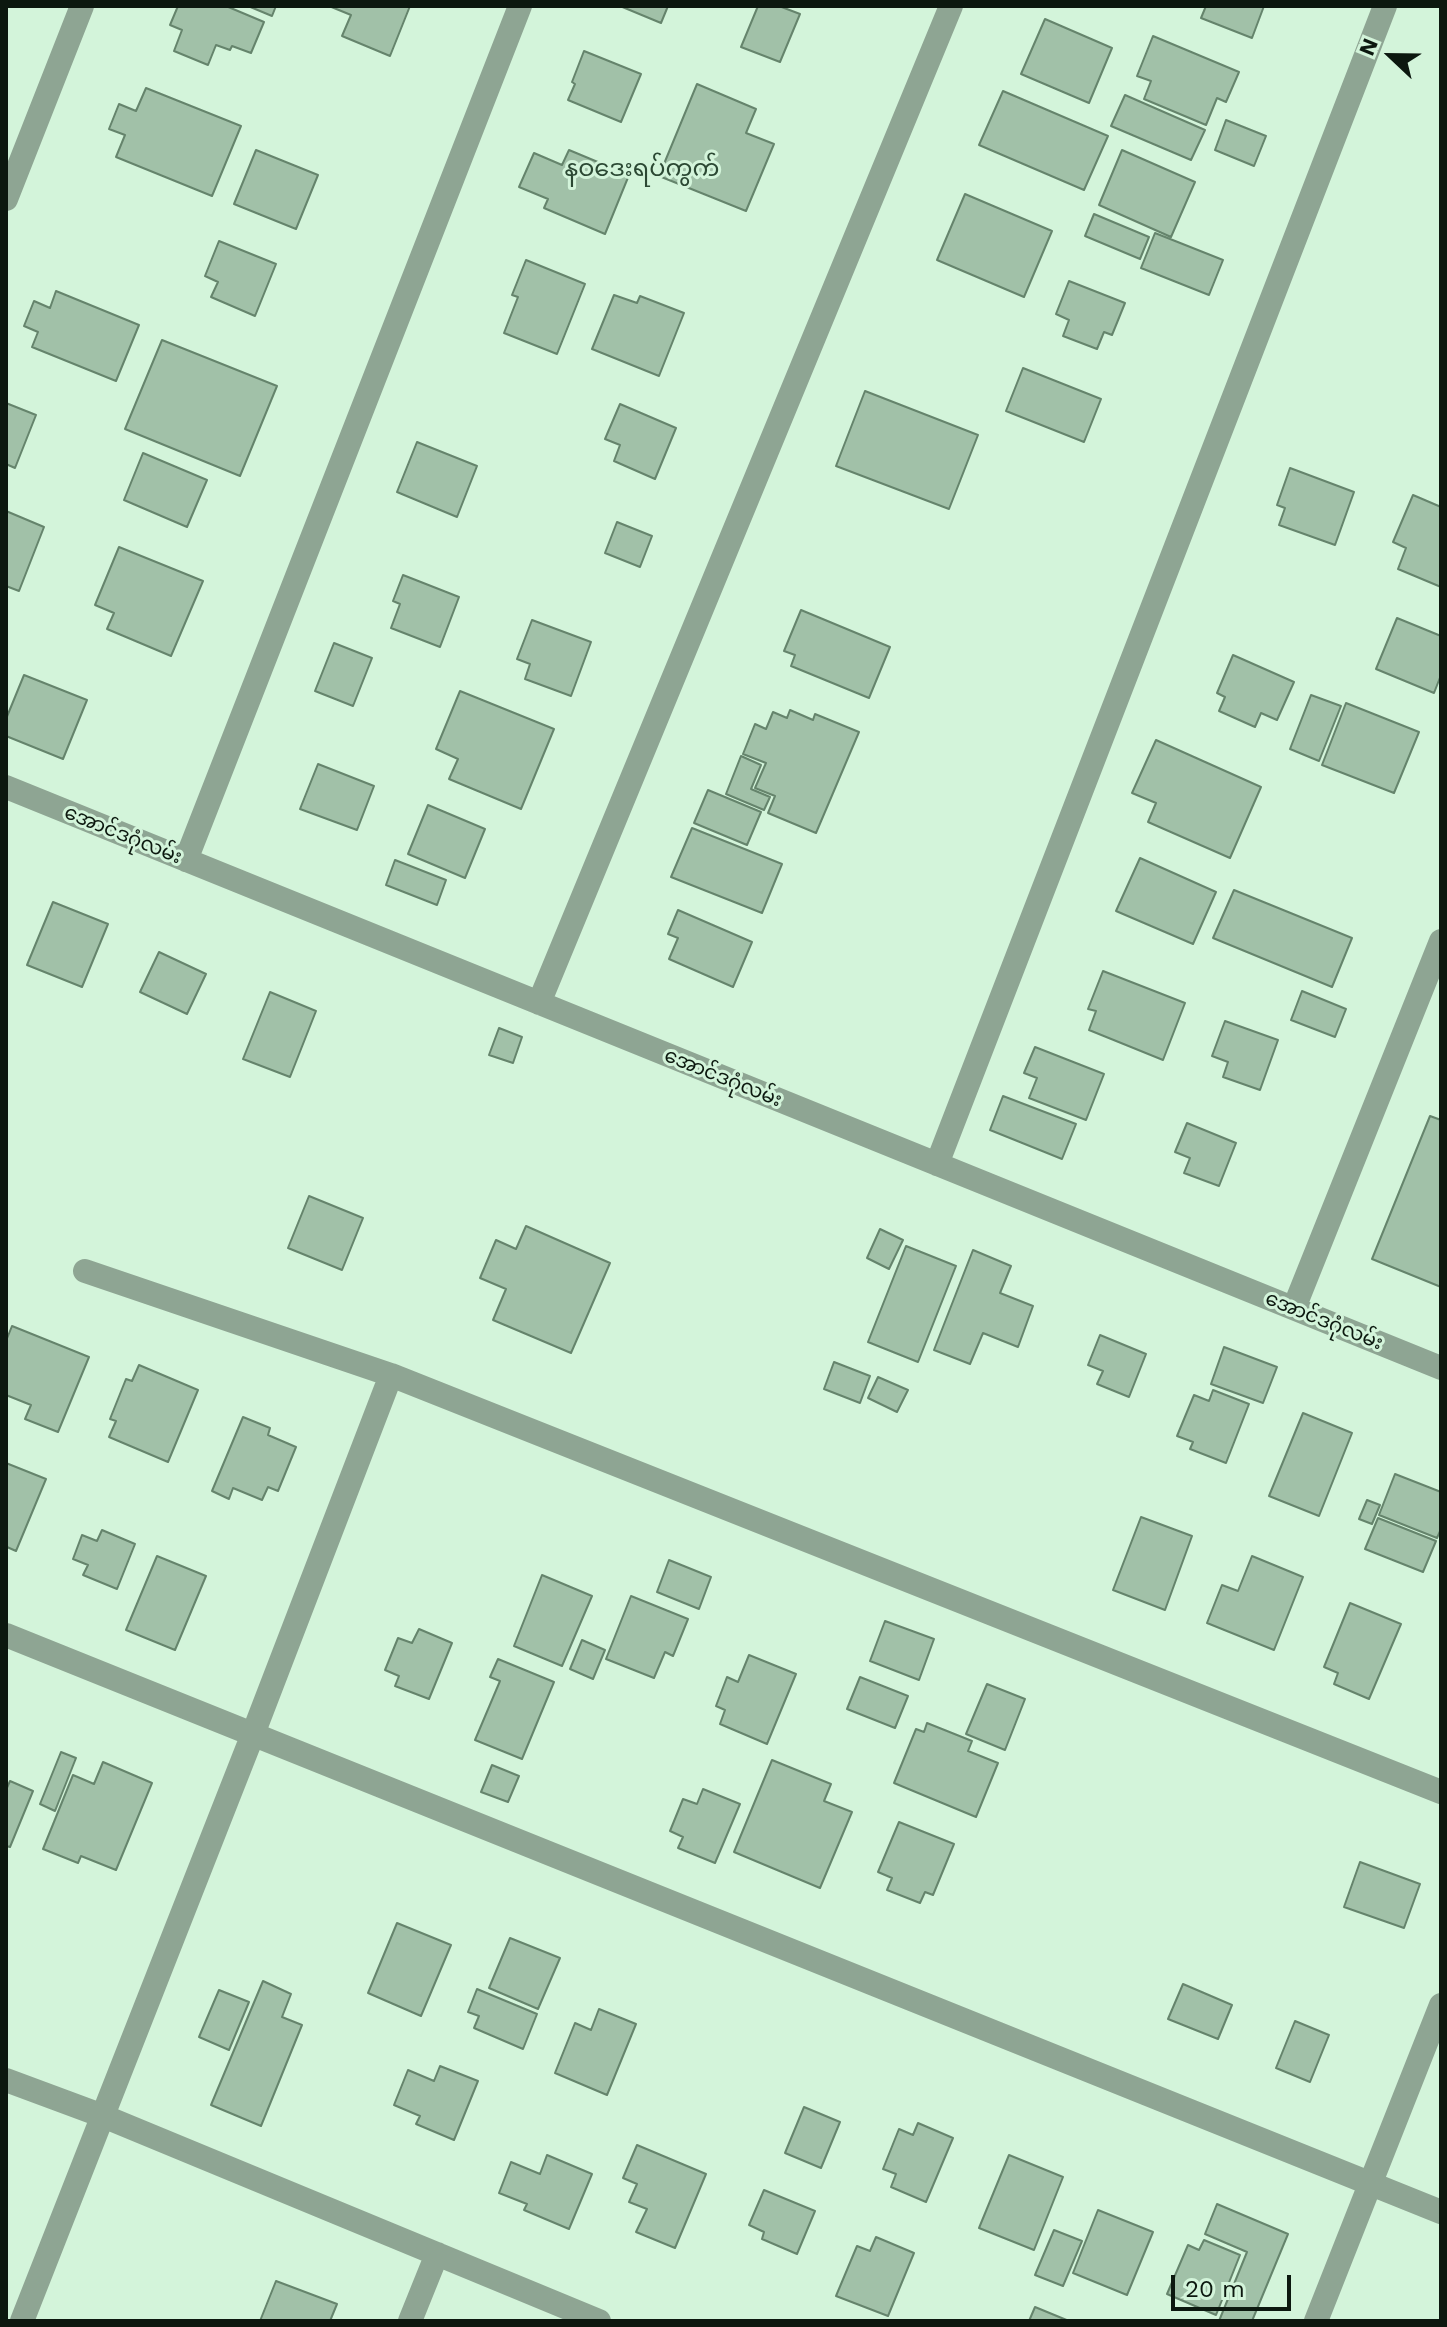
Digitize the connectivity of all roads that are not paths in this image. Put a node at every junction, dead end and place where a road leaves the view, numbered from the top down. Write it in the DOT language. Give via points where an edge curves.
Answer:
graph roads {
  1 [pos="82,6"];
  2 [pos="520,6"];
  3 [pos="951,6"];
  4 [pos="1385,6"];
  5 [pos="6,199"];
  6 [pos="6,787"];
  7 [pos="186,860"];
  8 [pos="1441,941"];
  9 [pos="539,1003"];
  10 [pos="937,1164"];
  11 [pos="85,1271"];
  12 [pos="1294,1308"];
  13 [pos="1441,1368"];
  14 [pos="391,1375"];
  15 [pos="6,1635"];
  16 [pos="253,1734"];
  17 [pos="1441,1792"];
  18 [pos="1441,2005"];
  19 [pos="6,2080"];
  20 [pos="103,2116"];
  21 [pos="1371,2182"];
  22 [pos="1441,2212"];
  23 [pos="437,2254"];
  24 [pos="22,2321"];
  25 [pos="410,2321"];
  26 [pos="599,2321"];
  27 [pos="1316,2321"];
  1 -- 5 [label="street"];
  2 -- 7 [label="street"];
  3 -- 9 [label="street"];
  4 -- 10 [label="street"];
  6 -- 7 [label="street, အောင်ဒဂုံလမ်း"];
  7 -- 9 [label="street, အောင်ဒဂုံလမ်း"];
  8 -- 12 [label="street"];
  9 -- 10 [label="street, အောင်ဒဂုံလမ်း"];
  10 -- 12 [label="street, အောင်ဒဂုံလမ်း"];
  11 -- 14 [label="street"];
  12 -- 13 [label="street, အောင်ဒဂုံလမ်း"];
  14 -- 16 [label="street"];
  14 -- 17 [label="street"];
  15 -- 16 [label="street"];
  16 -- 20 [label="street"];
  16 -- 21 [label="street"];
  18 -- 21 [label="street"];
  19 -- 20 [label="street"];
  20 -- 23 [label="street"];
  20 -- 24 [label="street"];
  21 -- 22 [label="street"];
  21 -- 27 [label="street"];
  23 -- 25 [label="street"];
  23 -- 26 [label="street"];
}
